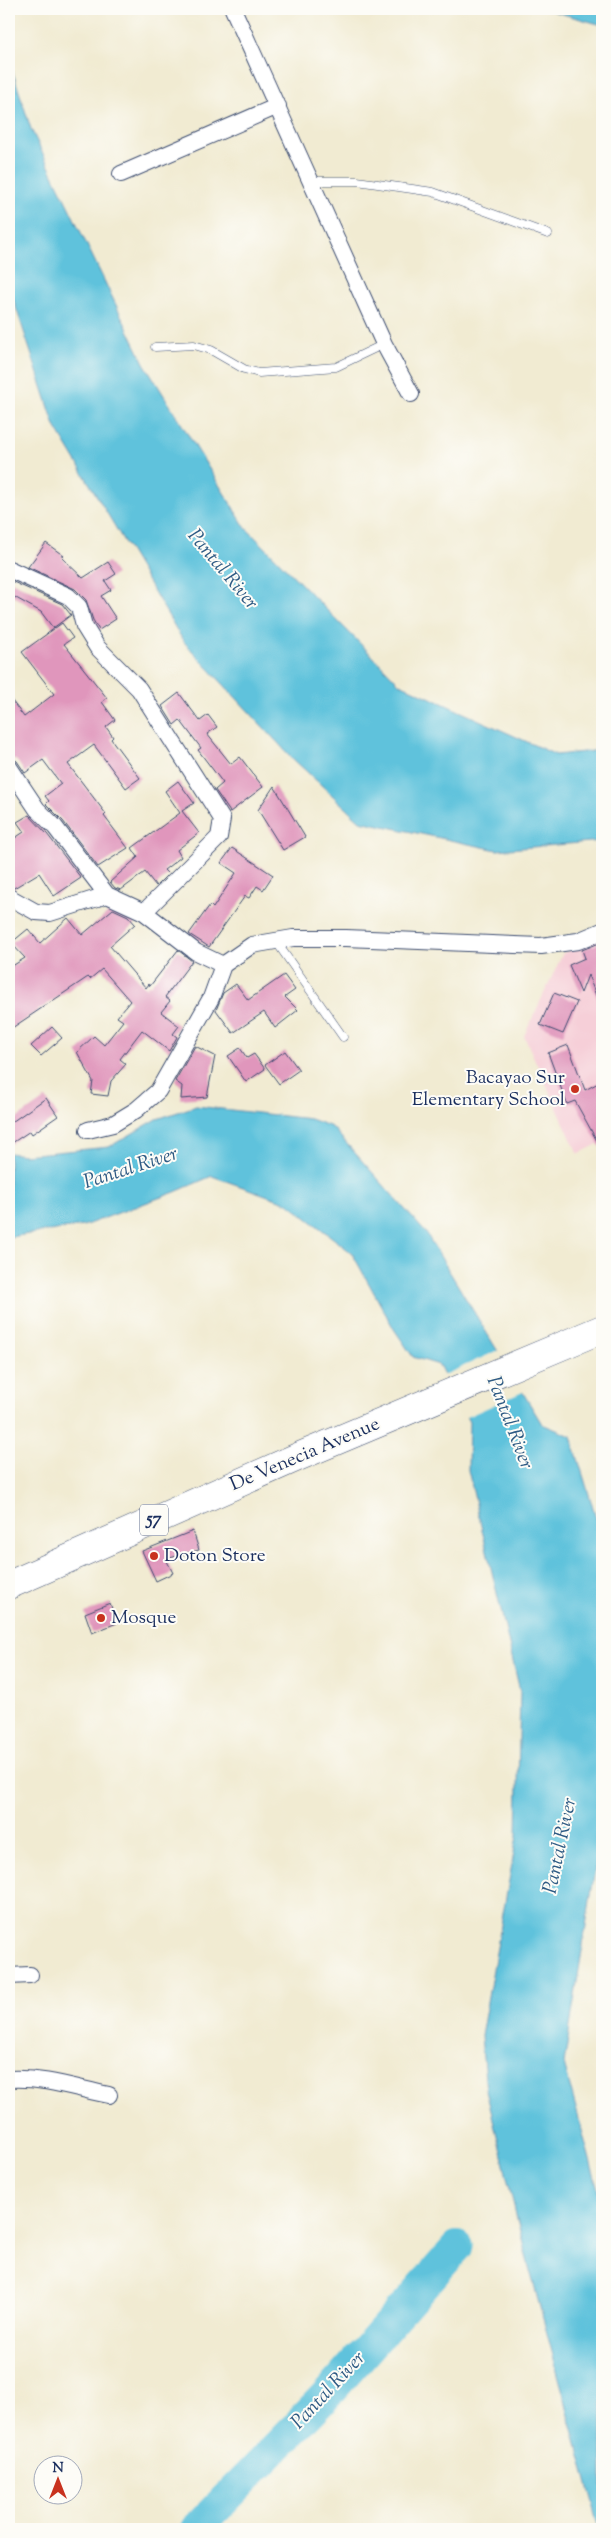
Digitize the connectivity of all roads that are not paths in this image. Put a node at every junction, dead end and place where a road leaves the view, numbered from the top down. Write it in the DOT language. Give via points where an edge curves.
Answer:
graph roads {
  1 [pos="234,9"];
  2 [pos="278,106"];
  3 [pos="121,174"];
  4 [pos="311,181"];
  5 [pos="548,234"];
  6 [pos="384,344"];
  7 [pos="155,347"];
  8 [pos="411,394"];
  9 [pos="9,569"];
  10 [pos="9,767"];
  11 [pos="107,895"];
  12 [pos="9,897"];
  13 [pos="144,912"];
  14 [pos="602,931"];
  15 [pos="275,940"];
  16 [pos="223,965"];
  17 [pos="343,1037"];
  18 [pos="88,1130"];
  19 [pos="590,1334"];
  20 [pos="9,1585"];
  21 [pos="30,1975"];
  22 [pos="9,1976"];
  23 [pos="9,2079"];
  24 [pos="109,2095"];
  1 -- 2 [label="street"];
  2 -- 3 [label="street"];
  2 -- 4 [label="street"];
  4 -- 5 [label="lane" via="357,181 433,192"];
  4 -- 6 [label="street"];
  6 -- 7 [label="lane" via="336,367 260,372 244,369 211,350 194,345"];
  6 -- 8 [label="street"];
  9 -- 13 [label="street" via="54,588 79,607 84,626 97,647 139,689 222,818 219,837"];
  10 -- 11 [label="street" via="37,809 55,827"];
  11 -- 12 [label="street" via="50,913 36,912"];
  11 -- 13 [label="street"];
  13 -- 16 [label="street" via="196,952"];
  14 -- 15 [label="street" via="578,941 541,946 346,938"];
  15 -- 16 [label="street" via="252,945"];
  15 -- 17 [label="lane"];
  16 -- 18 [label="street" via="211,998 158,1092 113,1124"];
  19 -- 20 [label="highway, De Venecia Avenue / 57" via="300,1456"];
  21 -- 22 [label="street"];
  23 -- 24 [label="street" via="57,2082"];
}
